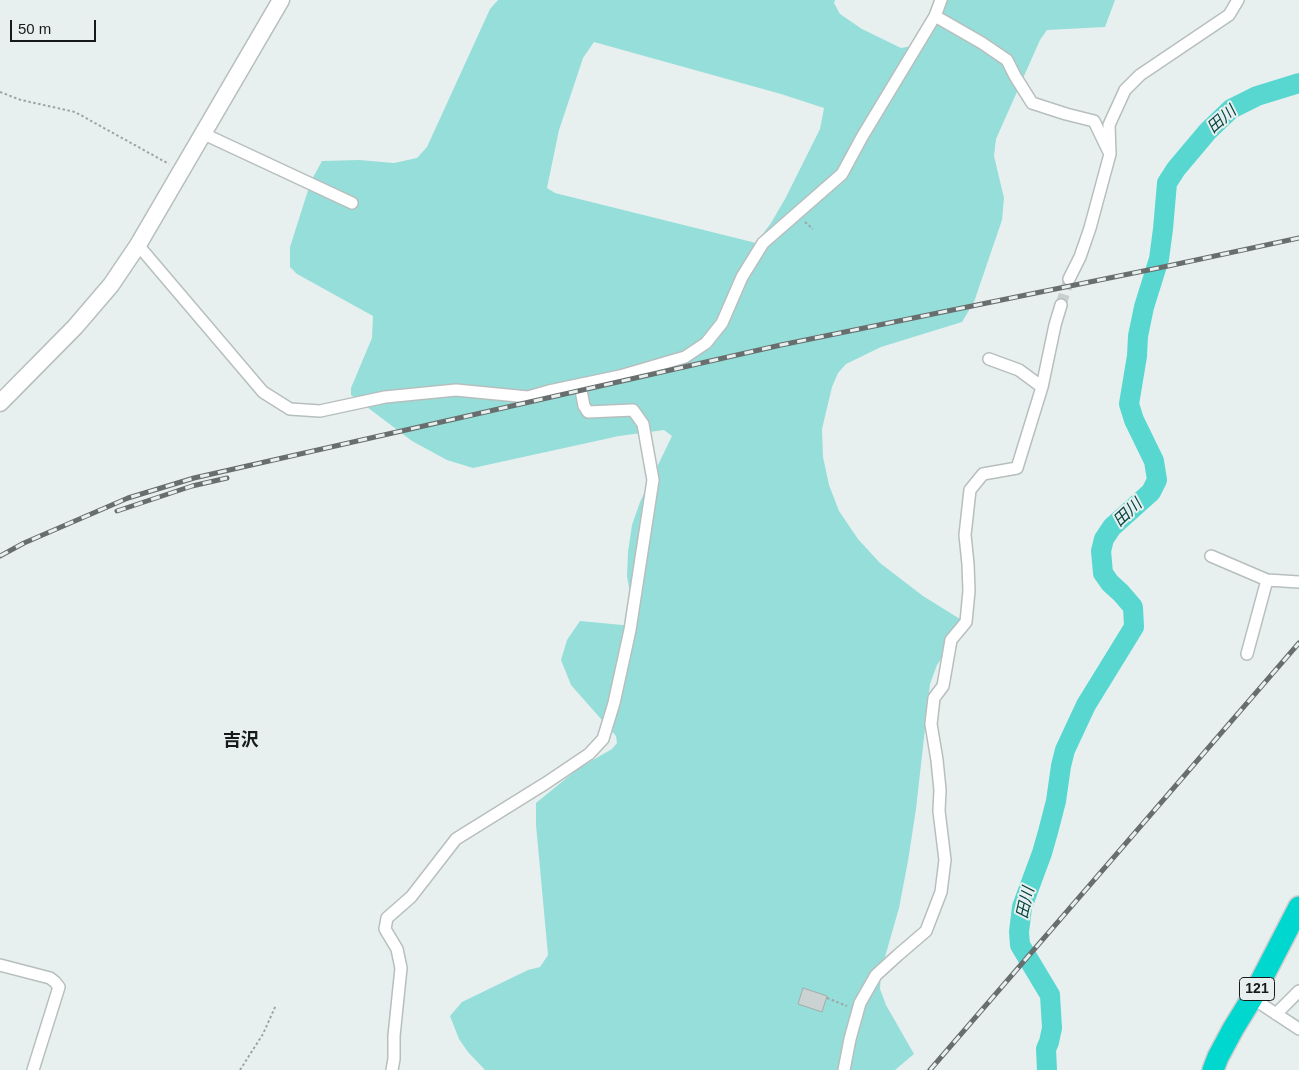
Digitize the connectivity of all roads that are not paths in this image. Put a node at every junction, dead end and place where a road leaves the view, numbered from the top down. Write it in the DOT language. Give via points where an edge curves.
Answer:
graph roads {
  1 [pos="281,0"];
  2 [pos="941,0"];
  3 [pos="1238,0"];
  4 [pos="935,16"];
  5 [pos="204,134"];
  6 [pos="1110,154"];
  7 [pos="352,203"];
  8 [pos="138,245"];
  9 [pos="1069,279"];
  10 [pos="1061,305"];
  11 [pos="988,359"];
  12 [pos="580,385"];
  13 [pos="1042,388"];
  14 [pos="0,403"];
  15 [pos="1211,556"];
  16 [pos="1267,580"];
  17 [pos="1299,582"];
  18 [pos="1247,654"];
  19 [pos="1299,907"];
  20 [pos="0,965"];
  21 [pos="1299,991"];
  22 [pos="1252,998"];
  23 [pos="1276,1014"];
  24 [pos="1299,1029"];
  25 [pos="33,1070"];
  26 [pos="392,1070"];
  27 [pos="844,1070"];
  28 [pos="1213,1070"];
  1 -- 5 [label="street"];
  2 -- 4 [label="street"];
  3 -- 6 [label="street" via="1228,15 1140,75 1125,90 1109,125"];
  4 -- 6 [label="street" via="1007,60 1032,103 1094,122"];
  4 -- 12 [label="street" via="842,174 763,243 742,278 722,323 706,343 685,357"];
  5 -- 7 [label="street"];
  5 -- 8 [label="street"];
  6 -- 9 [label="street" via="1088,235"];
  8 -- 12 [label="street" via="263,392 290,408 320,411 386,397 456,390 528,397"];
  8 -- 14 [label="street" via="111,285 75,327"];
  10 -- 13 [label="street"];
  11 -- 13 [label="street" via="1019,370"];
  12 -- 26 [label="street" via="588,412 633,410 643,424 653,480 630,630 614,703 603,739 589,754 456,839 411,897 387,918 384,929 397,949 401,968"];
  13 -- 27 [label="street" via="1016,468 983,474 970,490 965,535 969,591 966,622 951,640 943,686 934,698 931,724 945,860 941,892 926,931 876,975 860,1003"];
  15 -- 16 [label="street"];
  16 -- 17 [label="street"];
  16 -- 18 [label="street"];
  19 -- 22 [label="highway, 121"];
  20 -- 25 [label="street" via="50,978 59,987"];
  21 -- 23 [label="street"];
  22 -- 23 [label="street"];
  22 -- 28 [label="highway, 121"];
  23 -- 24 [label="street"];
}
